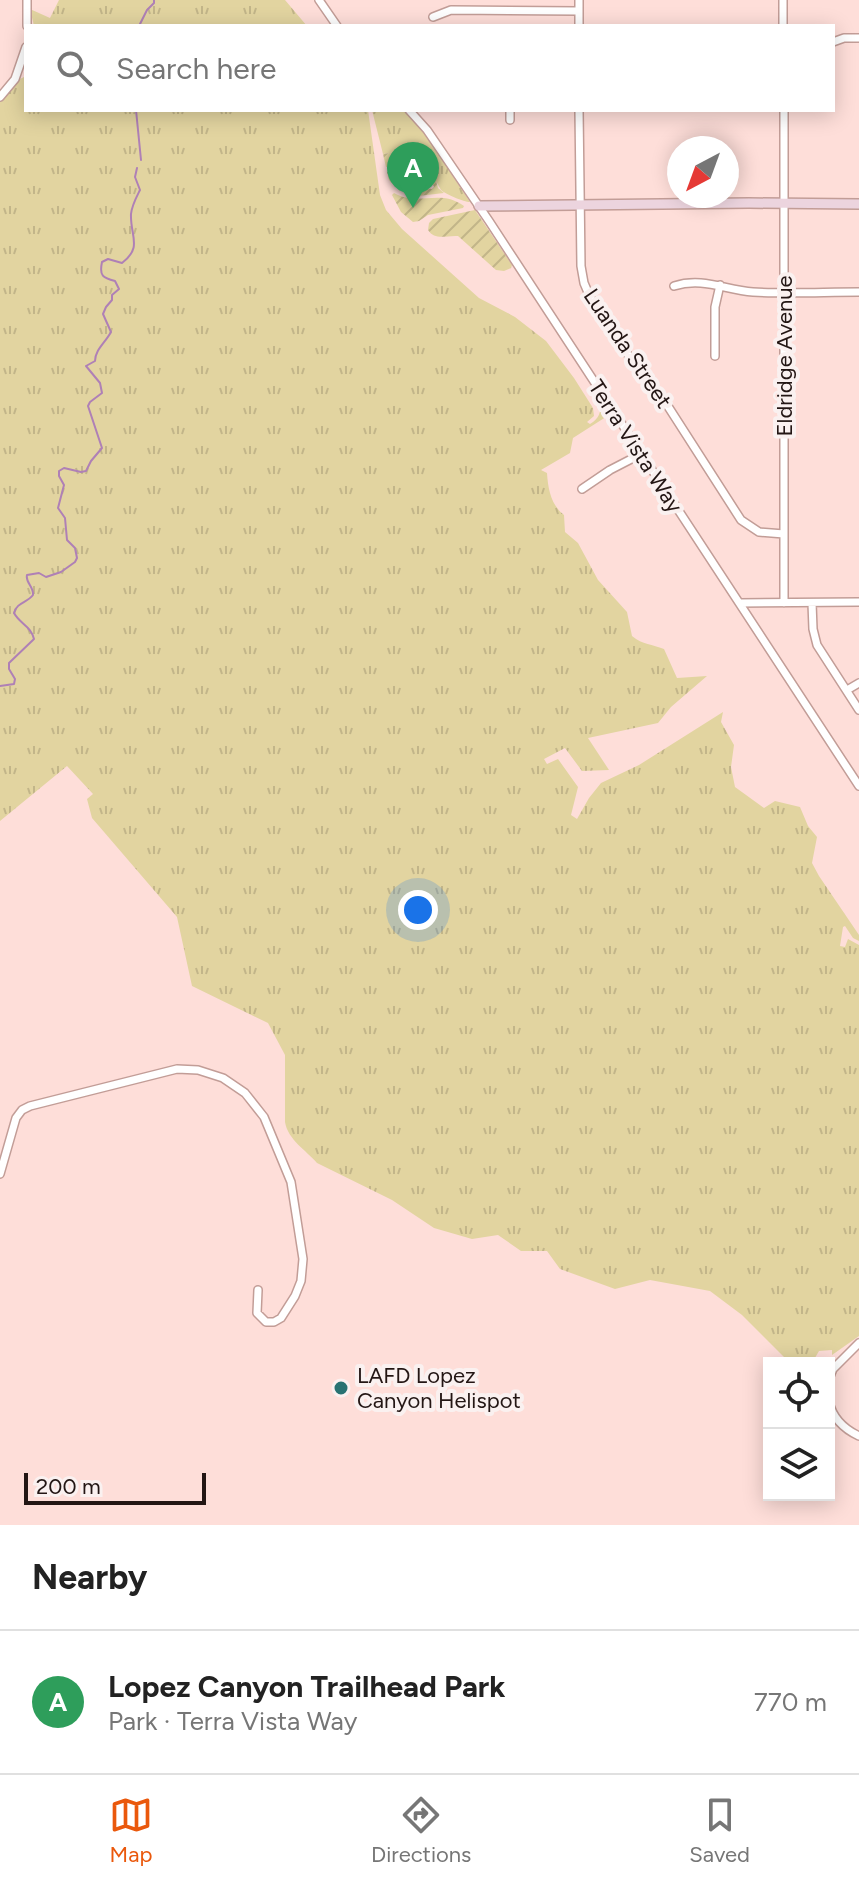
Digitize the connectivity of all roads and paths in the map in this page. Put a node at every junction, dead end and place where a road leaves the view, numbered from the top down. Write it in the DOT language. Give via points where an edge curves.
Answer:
graph roads {
  1 [pos="27,0"];
  2 [pos="319,0"];
  3 [pos="579,0"];
  4 [pos="783,0"];
  5 [pos="578,11"];
  6 [pos="433,17"];
  7 [pos="27,24"];
  8 [pos="336,24"];
  9 [pos="579,24"];
  10 [pos="783,24"];
  11 [pos="859,38"];
  12 [pos="835,41"];
  13 [pos="24,53"];
  14 [pos="0,97"];
  15 [pos="411,112"];
  16 [pos="510,112"];
  17 [pos="579,112"];
  18 [pos="784,112"];
  19 [pos="510,120"];
  20 [pos="859,204"];
  21 [pos="579,205"];
  22 [pos="784,205"];
  23 [pos="479,206"];
  24 [pos="720,285"];
  25 [pos="674,286"];
  26 [pos="859,292"];
  27 [pos="783,293"];
  28 [pos="715,356"];
  29 [pos="641,454"];
  30 [pos="582,489"];
  31 [pos="784,534"];
  32 [pos="859,602"];
  33 [pos="740,603"];
  34 [pos="784,603"];
  35 [pos="812,603"];
  36 [pos="859,683"];
  37 [pos="847,690"];
  38 [pos="859,710"];
  39 [pos="859,786"];
  40 [pos="0,1174"];
  41 [pos="258,1290"];
  42 [pos="859,1343"];
  43 [pos="835,1367"];
  44 [pos="835,1418"];
  45 [pos="859,1436"];
  1 -- 7 [label="street"];
  2 -- 8 [label="street"];
  3 -- 5 [label="street"];
  4 -- 10 [label="street"];
  5 -- 6 [label="street" via="451,10"];
  5 -- 9 [label="street"];
  11 -- 12 [label="street"];
  13 -- 14 [label="street" via="15,79"];
  15 -- 23 [label="street, Terra Vista Way"];
  16 -- 19 [label="street"];
  17 -- 21 [label="street, Luanda Street"];
  18 -- 22 [label="street, Eldridge Avenue"];
  20 -- 22 [label="street"];
  21 -- 22 [label="street"];
  21 -- 23 [label="street"];
  21 -- 31 [label="street, Luanda Street" via="581,266 590,297 741,520 759,532"];
  22 -- 27 [label="street, Eldridge Avenue"];
  23 -- 29 [label="street, Terra Vista Way"];
  24 -- 25 [label="street"];
  24 -- 27 [label="street"];
  24 -- 28 [label="street"];
  26 -- 27 [label="street"];
  27 -- 31 [label="street, Eldridge Avenue"];
  29 -- 30 [label="street"];
  29 -- 33 [label="street, Terra Vista Way"];
  31 -- 34 [label="street, Eldridge Avenue"];
  32 -- 35 [label="street"];
  33 -- 34 [label="street"];
  33 -- 39 [label="street, Terra Vista Way"];
  34 -- 35 [label="street"];
  35 -- 37 [label="street" via="817,645"];
  36 -- 37 [label="street"];
  37 -- 38 [label="street"];
  40 -- 41 [label="street" via="16,1118 30,1106 177,1069 223,1078 245,1093 264,1117 291,1182 303,1259 301,1281 274,1322 257,1313"];
  42 -- 43 [label="street"];
  44 -- 45 [label="street"];
}
